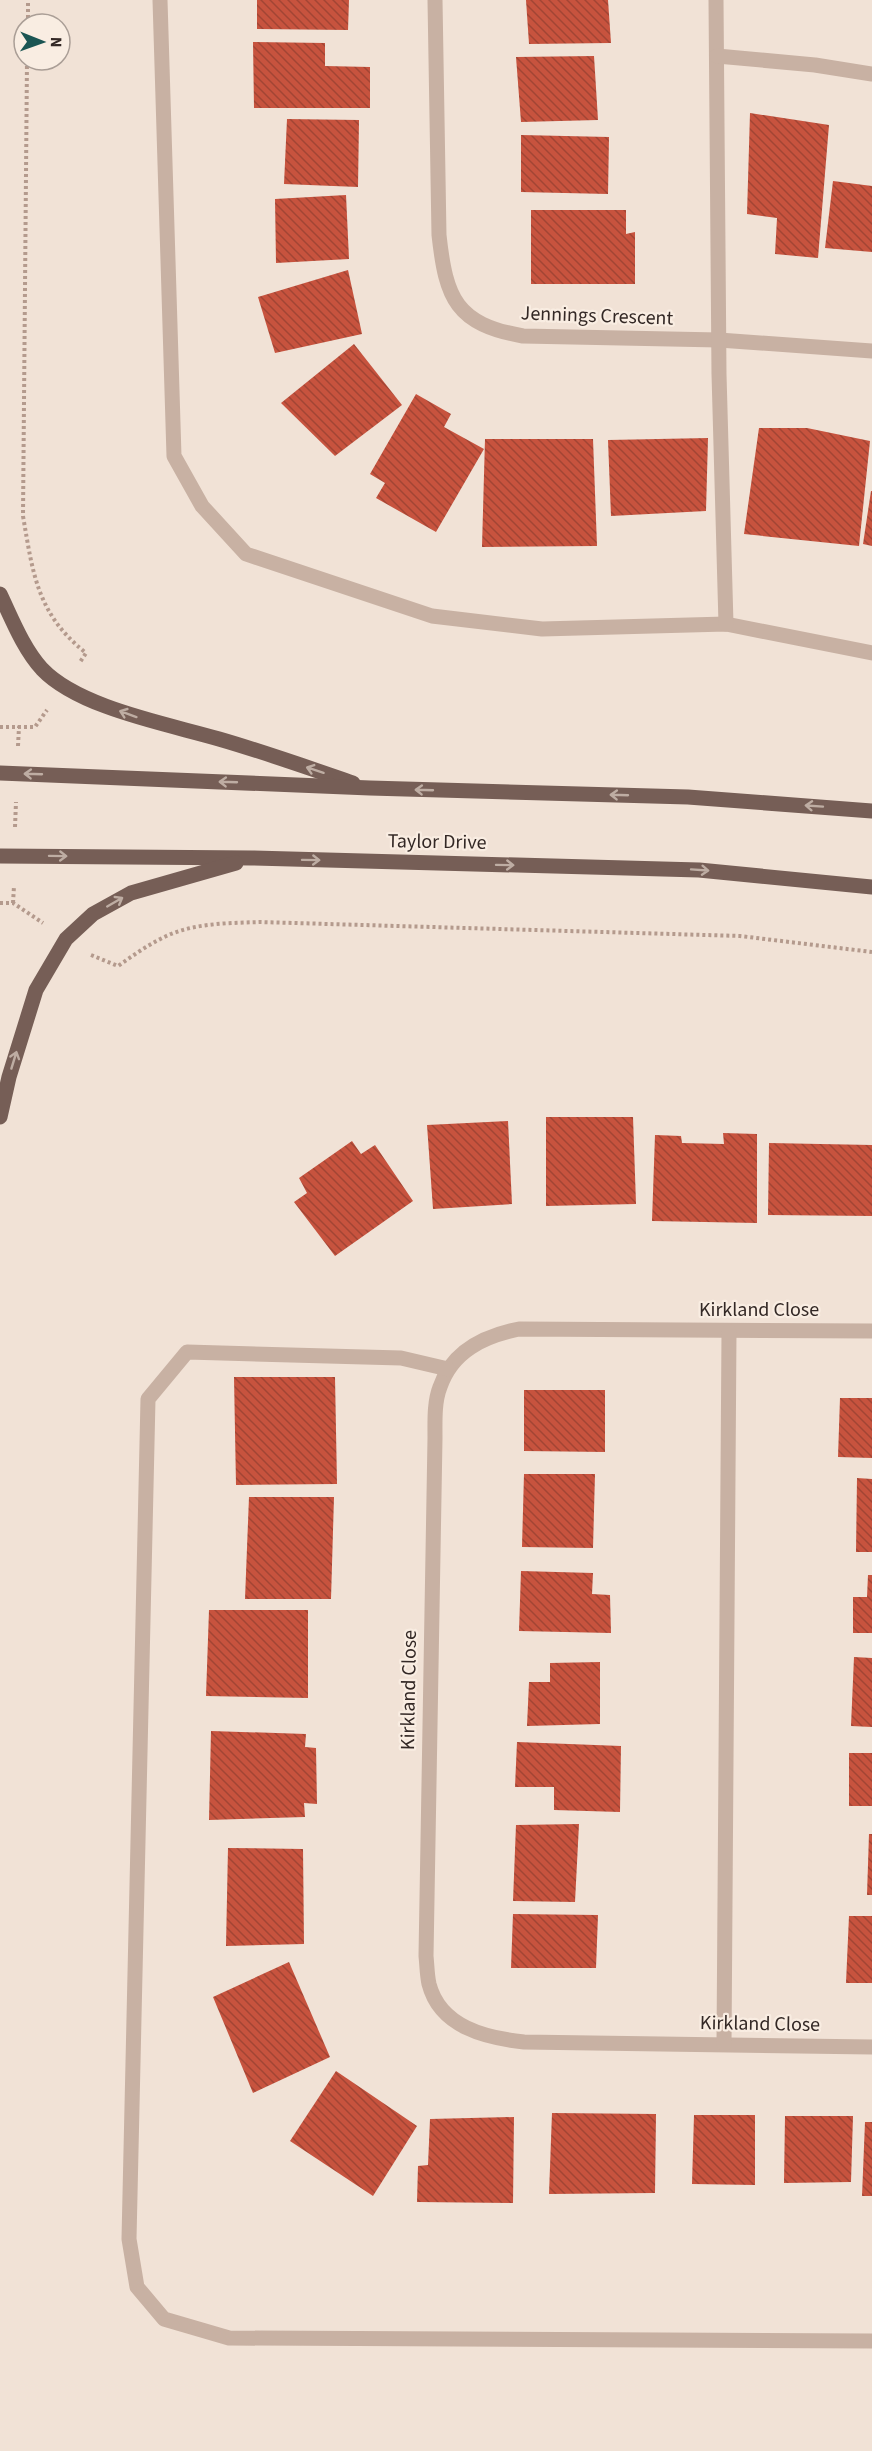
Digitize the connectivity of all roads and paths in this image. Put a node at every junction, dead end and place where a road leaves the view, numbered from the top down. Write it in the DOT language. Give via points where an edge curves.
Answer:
graph roads {
  1 [pos="160,0"];
  2 [pos="435,0"];
  3 [pos="716,0"];
  4 [pos="717,56"];
  5 [pos="27,72"];
  6 [pos="872,74"];
  7 [pos="719,340"];
  8 [pos="872,351"];
  9 [pos="0,594"];
  10 [pos="726,624"];
  11 [pos="872,653"];
  12 [pos="78,665"];
  13 [pos="50,706"];
  14 [pos="0,727"];
  15 [pos="19,727"];
  16 [pos="0,773"];
  17 [pos="17,774"];
  18 [pos="370,788"];
  19 [pos="872,811"];
  20 [pos="7,856"];
  21 [pos="252,858"];
  22 [pos="872,887"];
  23 [pos="0,903"];
  24 [pos="13,903"];
  25 [pos="43,923"];
  26 [pos="872,952"];
  27 [pos="90,954"];
  28 [pos="0,1117"];
  29 [pos="872,1331"];
  30 [pos="729,1332"];
  31 [pos="448,1369"];
  32 [pos="724,2044"];
  33 [pos="872,2047"];
  34 [pos="872,2341"];
  1 -- 10 [label="street" via="174,456 202,506 246,554 432,616 543,629"];
  2 -- 7 [label="street, Jennings Crescent" via="439,235 451,294 464,313 482,325 524,336"];
  3 -- 4 [label="street"];
  4 -- 6 [label="street" via="815,64"];
  4 -- 7 [label="street"];
  5 -- 12 [label="path" via="23,516 42,599 54,622 86,653"];
  7 -- 8 [label="street, Jennings Crescent"];
  7 -- 10 [label="street"];
  18 -- 9 [label="main road, one-way" via="142,718 64,686 43,669 29,650"];
  10 -- 11 [label="street"];
  13 -- 15 [label="path" via="35,727"];
  14 -- 15 [label="path"];
  15 -- 17 [label="path"];
  16 -- 17 [label="main road"];
  18 -- 17 [label="main road, one-way"];
  17 -- 20 [label="path"];
  19 -- 18 [label="main road, one-way" via="688,797"];
  20 -- 21 [label="main road, Taylor Drive, one-way"];
  20 -- 24 [label="path"];
  21 -- 22 [label="main road, Taylor Drive, one-way" via="699,870"];
  28 -- 21 [label="main road, one-way" via="36,990 66,939 93,914 131,893"];
  23 -- 24 [label="path"];
  24 -- 25 [label="path"];
  26 -- 27 [label="path" via="740,936 260,922 214,924 172,933 118,966"];
  29 -- 30 [label="street, Kirkland Close"];
  30 -- 31 [label="street, Kirkland Close" via="519,1329 480,1339"];
  30 -- 32 [label="street"];
  31 -- 32 [label="street, Kirkland Close" via="439,1388 435,1438 426,1956 429,1985 439,2006 453,2020 475,2033 499,2040"];
  31 -- 34 [label="street" via="401,1358 187,1352 148,1399 129,2239 137,2287 164,2319 229,2338"];
  32 -- 33 [label="street, Kirkland Close"];
}
